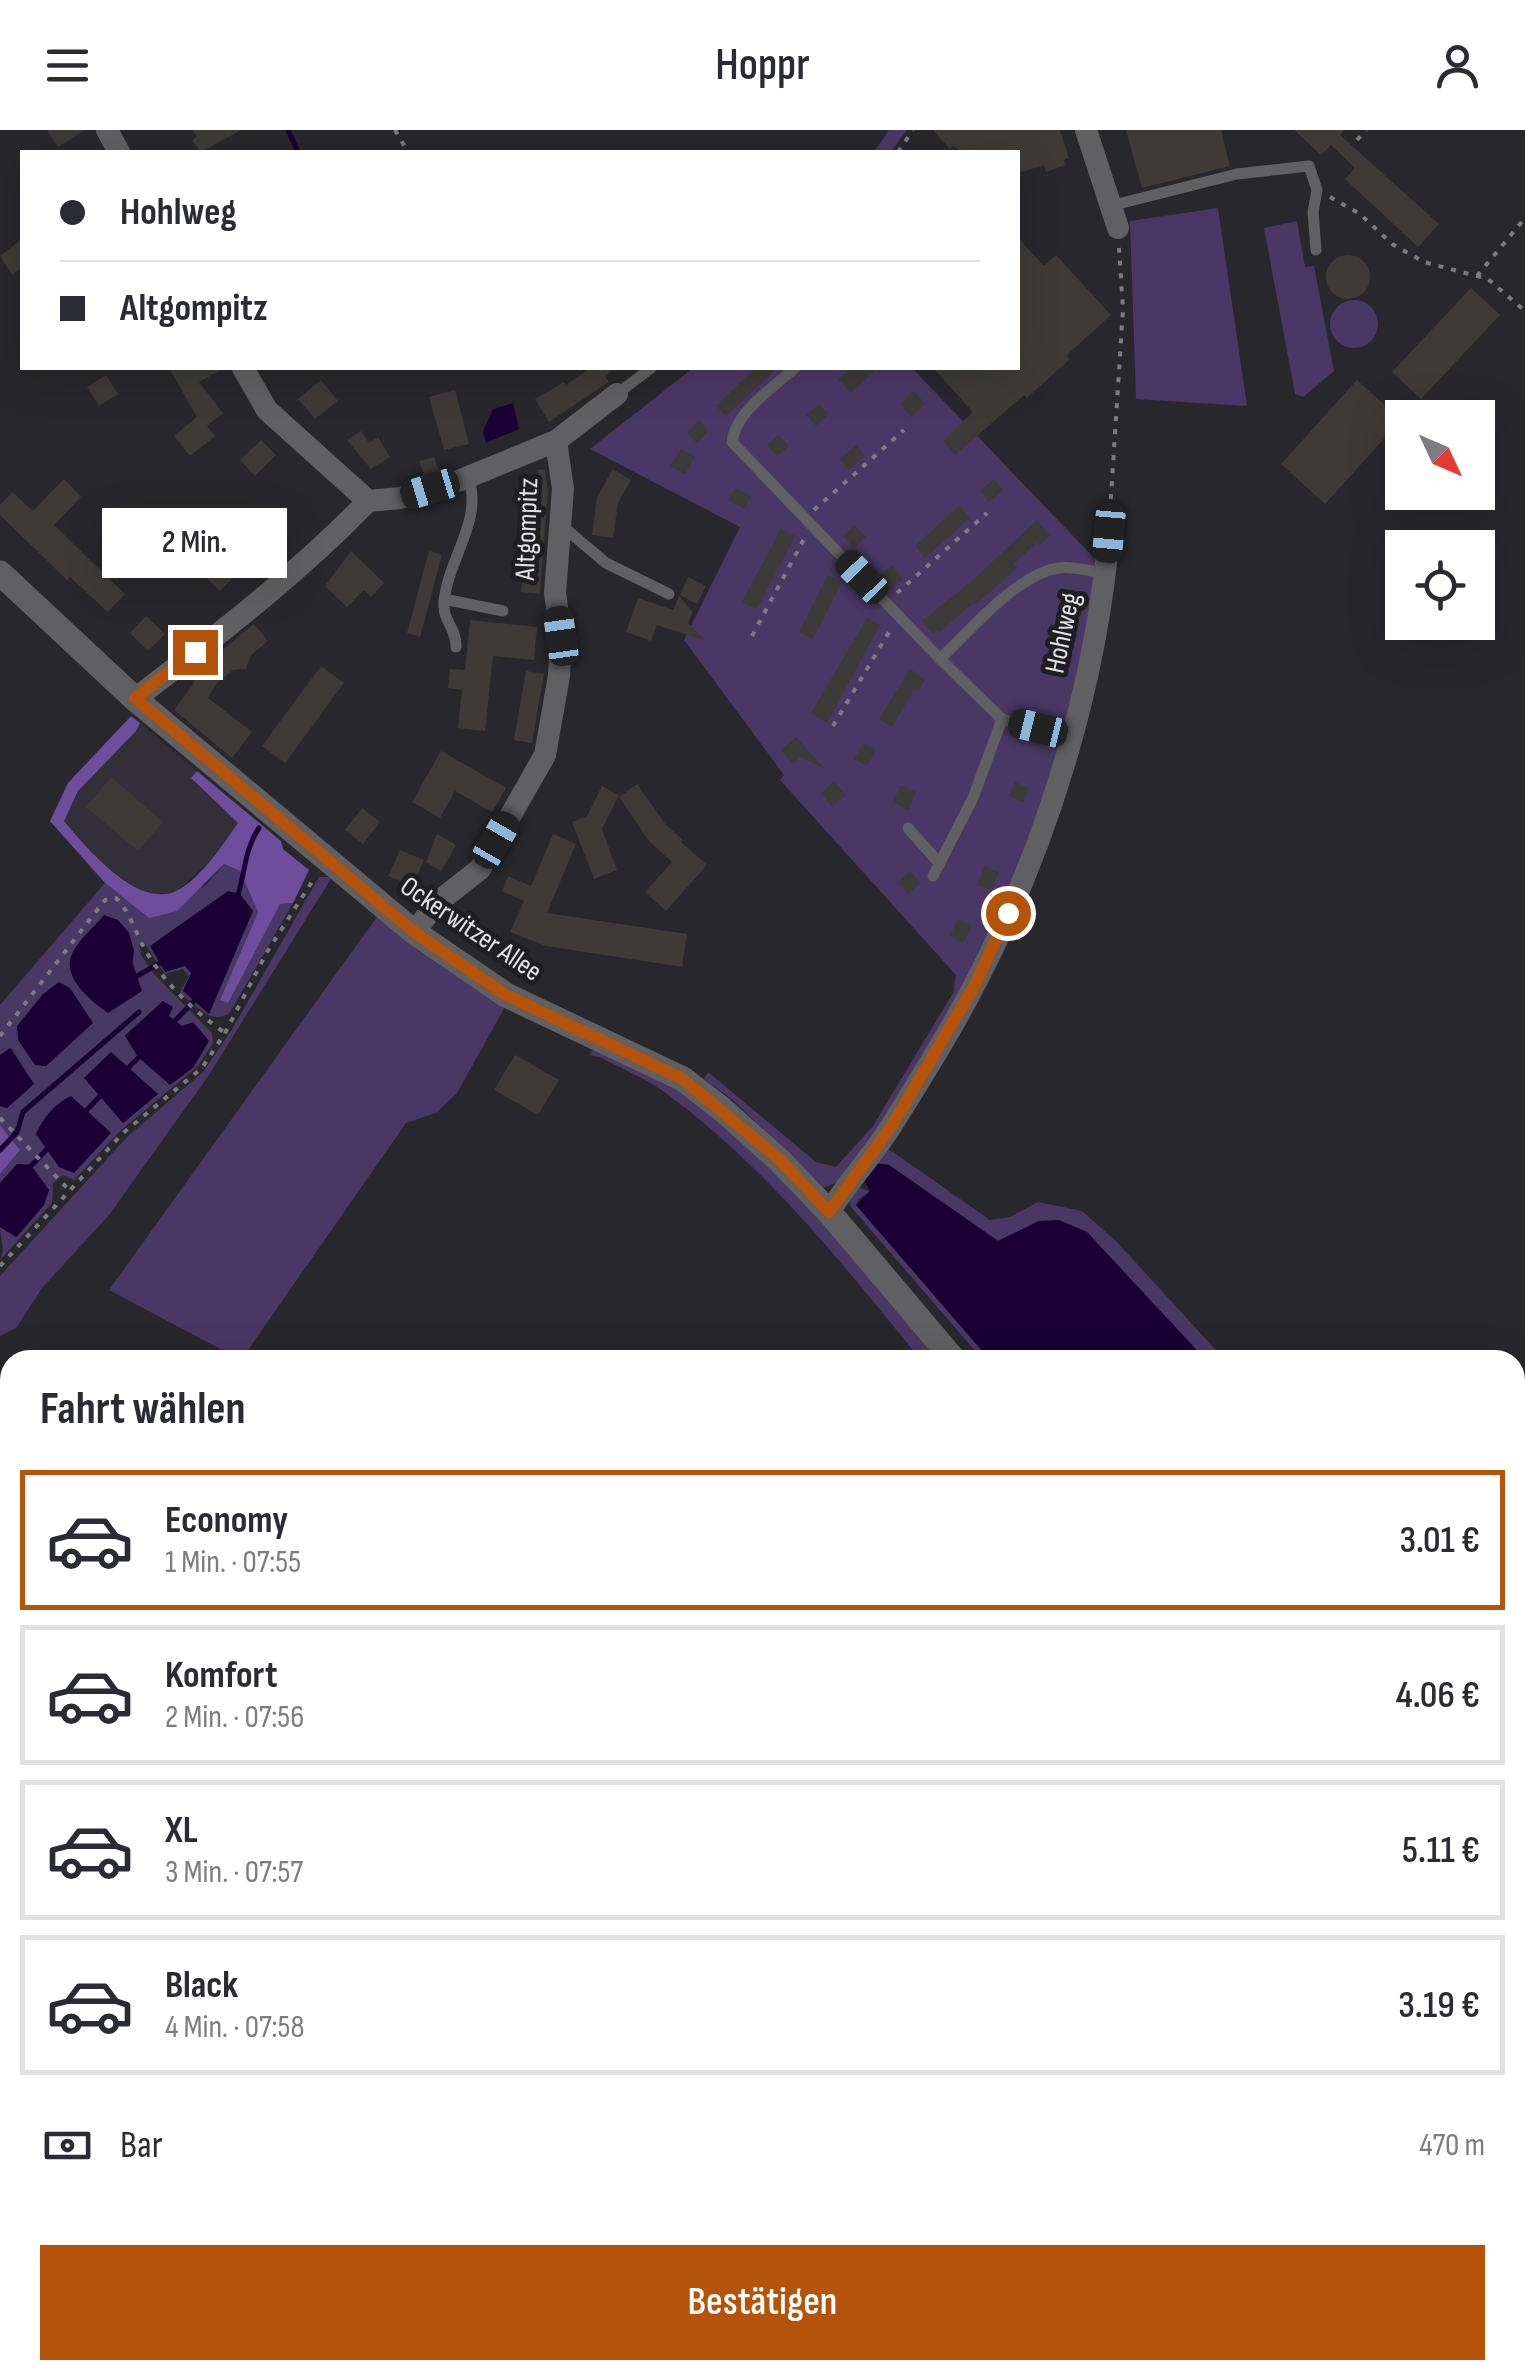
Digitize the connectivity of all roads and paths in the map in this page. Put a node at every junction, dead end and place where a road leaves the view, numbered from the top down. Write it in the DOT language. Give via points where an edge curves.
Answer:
graph roads {
  1 [pos="1086,130"];
  2 [pos="1366,130"];
  3 [pos="1357,140"];
  4 [pos="1317,190"];
  5 [pos="1114,217"];
  6 [pos="1525,218"];
  7 [pos="1316,250"];
  8 [pos="1477,276"];
  9 [pos="1525,310"];
  10 [pos="243,370"];
  11 [pos="648,370"];
  12 [pos="793,370"];
  13 [pos="618,394"];
  14 [pos="904,430"];
  15 [pos="556,441"];
  16 [pos="468,477"];
  17 [pos="368,501"];
  18 [pos="987,514"];
  19 [pos="808,522"];
  20 [pos="560,525"];
  21 [pos="1109,533"];
  22 [pos="0,573"];
  23 [pos="1106,573"];
  24 [pos="668,594"];
  25 [pos="444,599"];
  26 [pos="886,603"];
  27 [pos="503,611"];
  28 [pos="899,616"];
  29 [pos="752,636"];
  30 [pos="456,647"];
  31 [pos="940,659"];
  32 [pos="135,698"];
  33 [pos="1002,719"];
  34 [pos="833,726"];
  35 [pos="1038,728"];
  36 [pos="908,828"];
  37 [pos="328,862"];
  38 [pos="940,864"];
  39 [pos="933,876"];
  40 [pos="414,932"];
  41 [pos="225,1034"];
  42 [pos="0,1036"];
  43 [pos="0,1118"];
  44 [pos="70,1190"];
  45 [pos="829,1212"];
  46 [pos="0,1266"];
  47 [pos="946,1350"];
  1 -- 5 [label="street"];
  2 -- 3 [label="path"];
  4 -- 5 [label="lane" via="1310,166 1237,174"];
  4 -- 7 [label="lane"];
  4 -- 8 [label="path" via="1424,262"];
  5 -- 21 [label="path" via="1123,310"];
  6 -- 8 [label="path"];
  8 -- 9 [label="path"];
  10 -- 17 [label="street" via="267,410"];
  11 -- 13 [label="lane"];
  12 -- 19 [label="lane" via="748,411 732,442"];
  13 -- 15 [label="street, Altgompitz"];
  14 -- 19 [label="path"];
  15 -- 16 [label="street, Altgompitz"];
  15 -- 20 [label="street, Altgompitz"];
  16 -- 17 [label="street, Altgompitz"];
  16 -- 25 [label="lane" via="474,504"];
  17 -- 32 [label="street" via="320,551"];
  18 -- 26 [label="path"];
  19 -- 26 [label="lane"];
  19 -- 29 [label="path"];
  20 -- 24 [label="lane" via="606,563"];
  20 -- 40 [label="street, Altgompitz" via="559,676 546,755 480,869 438,902"];
  21 -- 23 [label="street, Hohlweg"];
  22 -- 32 [label="street, Ockerwitzer Allee"];
  23 -- 31 [label="lane" via="1063,566 1040,572"];
  23 -- 45 [label="street, Hohlweg" via="1062,769 1023,878 976,983 893,1124"];
  25 -- 27 [label="lane"];
  25 -- 30 [label="lane"];
  26 -- 28 [label="lane"];
  28 -- 31 [label="lane"];
  28 -- 34 [label="path"];
  31 -- 33 [label="lane"];
  32 -- 37 [label="street, Ockerwitzer Allee"];
  33 -- 35 [label="lane"];
  33 -- 38 [label="lane" via="974,798"];
  36 -- 38 [label="lane"];
  37 -- 40 [label="street, Ockerwitzer Allee"];
  37 -- 41 [label="path" via="267,952"];
  38 -- 39 [label="lane"];
  40 -- 45 [label="street, Ockerwitzer Allee" via="506,995 683,1079 780,1160"];
  41 -- 42 [label="path" via="181,999 116,898 105,900"];
  41 -- 44 [label="path" via="202,1068 124,1133"];
  43 -- 44 [label="path"];
  44 -- 46 [label="path"];
  45 -- 47 [label="street, Ockerwitzer Allee"];
}
